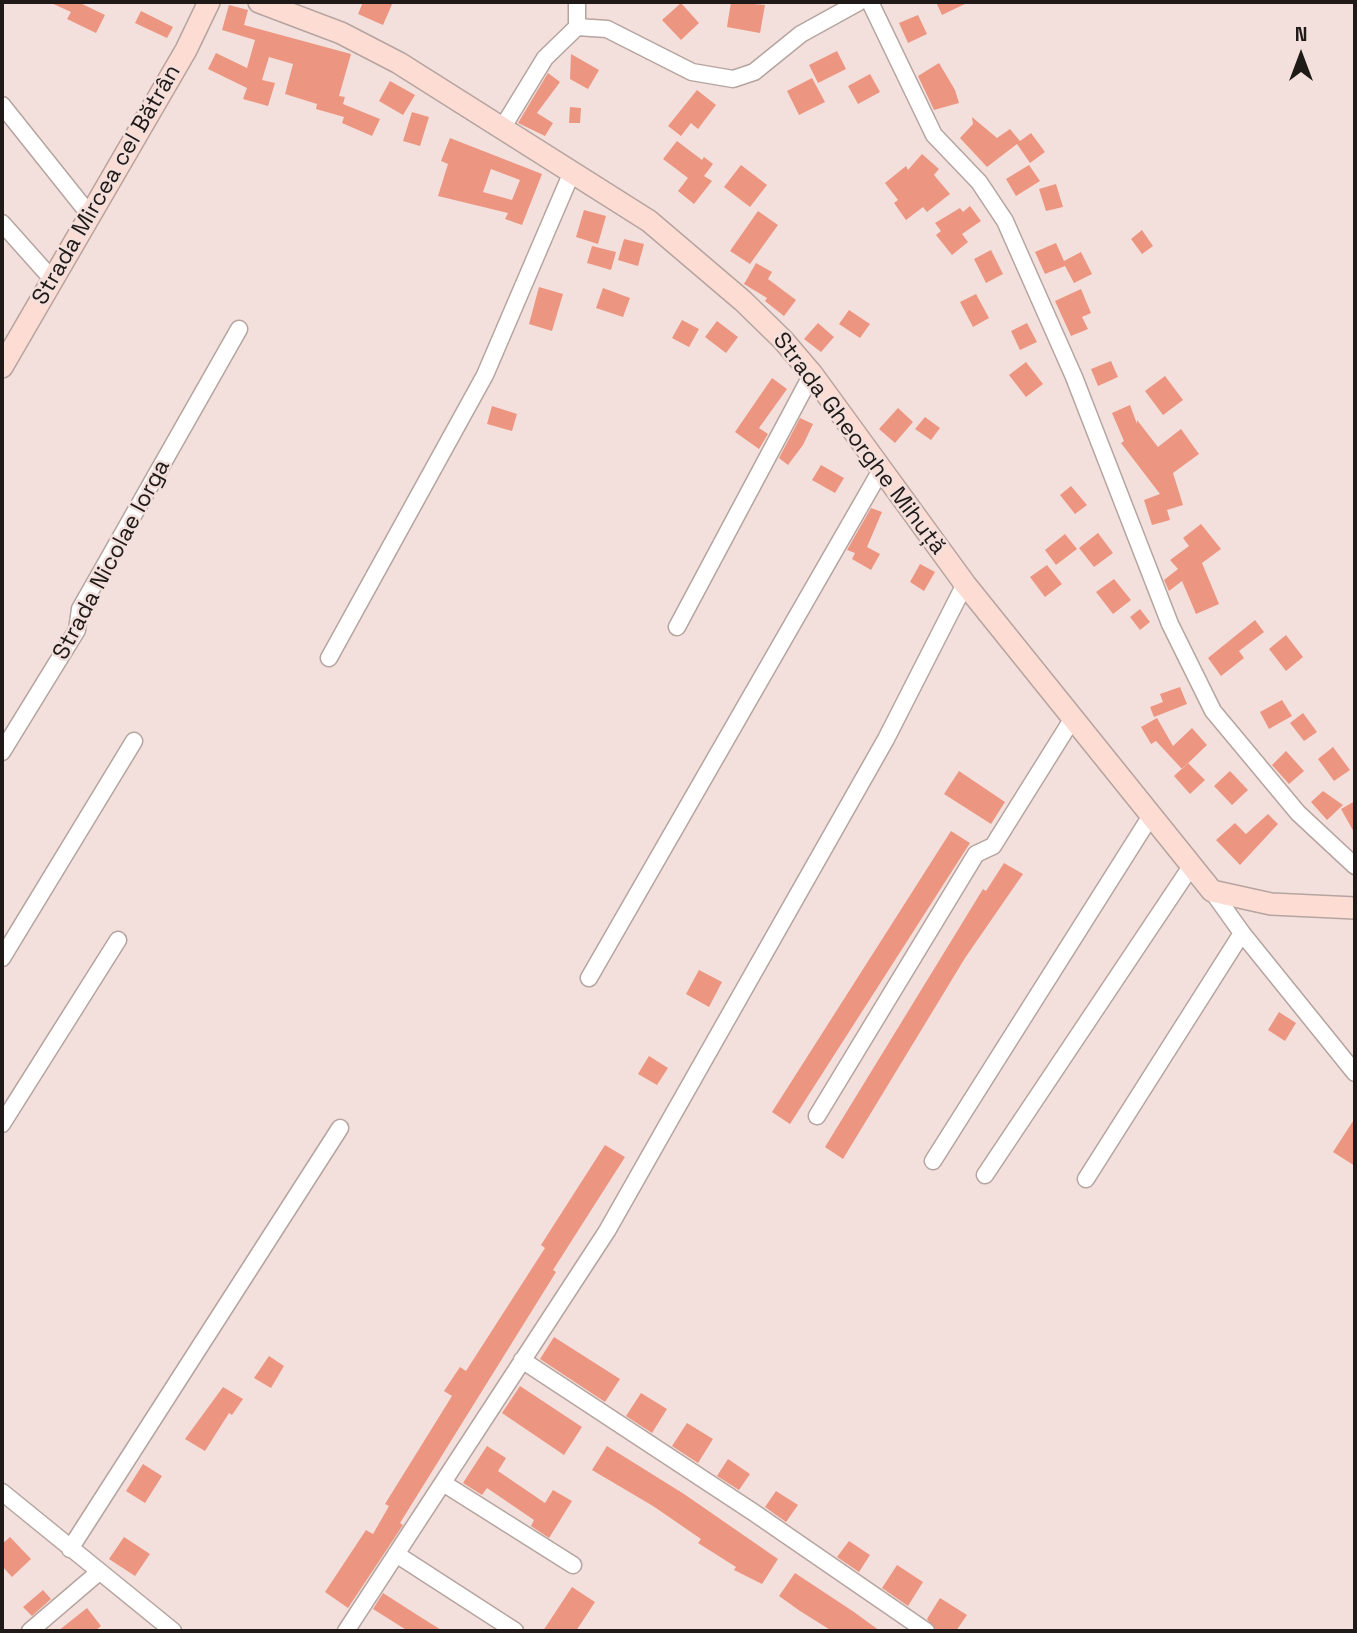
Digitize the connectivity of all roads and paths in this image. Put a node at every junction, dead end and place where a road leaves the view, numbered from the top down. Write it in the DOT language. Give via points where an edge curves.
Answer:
graph roads {
  1 [pos="209,2"];
  2 [pos="259,2"];
  3 [pos="577,2"];
  4 [pos="859,2"];
  5 [pos="870,2"];
  6 [pos="577,27"];
  7 [pos="2,105"];
  8 [pos="501,130"];
  9 [pos="572,172"];
  10 [pos="89,214"];
  11 [pos="2,223"];
  12 [pos="52,279"];
  13 [pos="239,329"];
  14 [pos="2,367"];
  15 [pos="811,374"];
  16 [pos="881,470"];
  17 [pos="965,584"];
  18 [pos="677,627"];
  19 [pos="329,658"];
  20 [pos="1073,719"];
  21 [pos="134,741"];
  22 [pos="2,752"];
  23 [pos="1153,814"];
  24 [pos="1192,865"];
  25 [pos="1355,866"];
  26 [pos="1212,891"];
  27 [pos="1355,908"];
  28 [pos="1242,933"];
  29 [pos="118,940"];
  30 [pos="2,958"];
  31 [pos="589,978"];
  32 [pos="1355,1073"];
  33 [pos="817,1116"];
  34 [pos="2,1124"];
  35 [pos="341,1128"];
  36 [pos="933,1161"];
  37 [pos="985,1175"];
  38 [pos="1086,1179"];
  39 [pos="522,1360"];
  40 [pos="443,1483"];
  41 [pos="2,1492"];
  42 [pos="70,1549"];
  43 [pos="396,1554"];
  44 [pos="573,1565"];
  45 [pos="99,1572"];
  46 [pos="354,1628"];
  47 [pos="30,1631"];
  48 [pos="173,1631"];
  49 [pos="515,1631"];
  50 [pos="926,1631"];
  1 -- 10 [label="street, Strada Mircea cel Bătrân" via="186,50"];
  2 -- 8 [label="street, Strada Gheorghe Mihuță" via="341,33 399,63"];
  3 -- 6 [label="street"];
  4 -- 6 [label="street" via="801,34 754,72 733,79 692,72 607,29"];
  5 -- 25 [label="street" via="934,135 979,182 1005,221 1074,377 1170,624 1213,711 1298,813"];
  6 -- 8 [label="street" via="545,58"];
  7 -- 10 [label="street"];
  8 -- 9 [label="street, Strada Gheorghe Mihuță"];
  9 -- 15 [label="street, Strada Gheorghe Mihuță" via="672,240 743,301"];
  9 -- 19 [label="street" via="485,375"];
  10 -- 12 [label="street, Strada Mircea cel Bătrân"];
  11 -- 12 [label="street"];
  12 -- 14 [label="street, Strada Mircea cel Bătrân"];
  13 -- 22 [label="street, Strada Nicolae Iorga" via="80,609 77,630"];
  15 -- 16 [label="street, Strada Gheorghe Mihuță"];
  15 -- 18 [label="street"];
  16 -- 17 [label="street, Strada Gheorghe Mihuță"];
  16 -- 31 [label="street"];
  17 -- 20 [label="street, Strada Gheorghe Mihuță"];
  17 -- 39 [label="street" via="886,739 607,1231"];
  20 -- 23 [label="street, Strada Gheorghe Mihuță"];
  20 -- 33 [label="street" via="993,846 976,854"];
  21 -- 30 [label="street"];
  23 -- 24 [label="street, Strada Gheorghe Mihuță"];
  23 -- 36 [label="street"];
  24 -- 26 [label="street, Strada Gheorghe Mihuță"];
  24 -- 37 [label="street"];
  26 -- 27 [label="street" via="1271,904"];
  26 -- 28 [label="street"];
  28 -- 32 [label="street"];
  28 -- 38 [label="street"];
  29 -- 34 [label="street"];
  35 -- 42 [label="street"];
  39 -- 40 [label="street"];
  39 -- 50 [label="street"];
  40 -- 43 [label="street"];
  40 -- 44 [label="street"];
  41 -- 42 [label="street"];
  42 -- 45 [label="street"];
  43 -- 46 [label="street"];
  43 -- 49 [label="street"];
  45 -- 47 [label="street"];
  45 -- 48 [label="street"];
}
